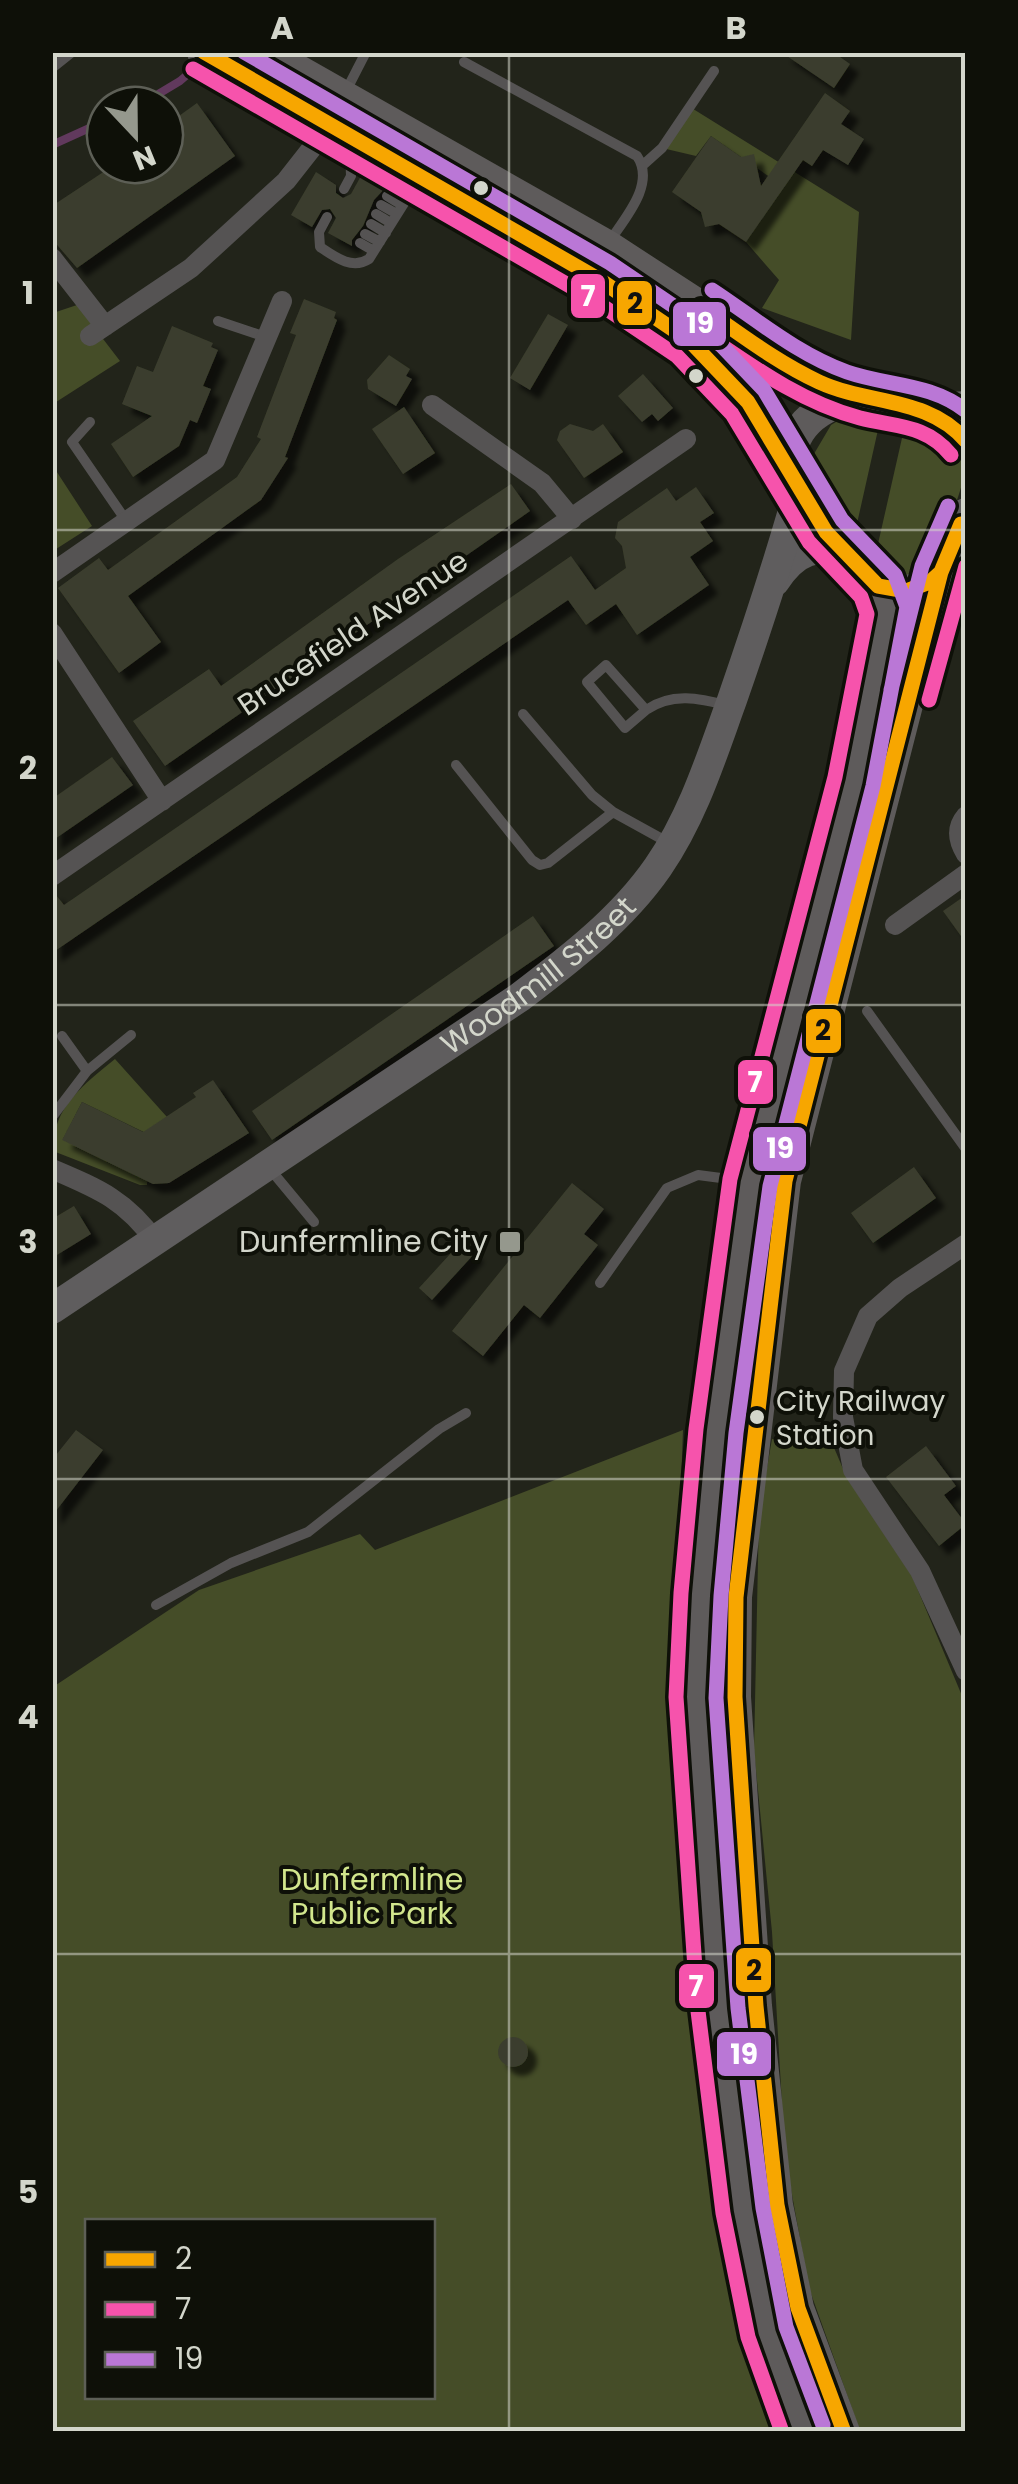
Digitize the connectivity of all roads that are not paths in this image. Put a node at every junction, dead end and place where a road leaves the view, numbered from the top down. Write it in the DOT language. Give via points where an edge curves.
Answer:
graph roads {
  1 [pos="72,52"];
  2 [pos="265,52"];
  3 [pos="366,52"];
  4 [pos="211,57"];
  5 [pos="464,62"];
  6 [pos="52,68"];
  7 [pos="714,71"];
  8 [pos="339,119"];
  9 [pos="643,165"];
  10 [pos="351,184"];
  11 [pos="451,194"];
  12 [pos="374,219"];
  13 [pos="328,222"];
  14 [pos="388,228"];
  15 [pos="606,246"];
  16 [pos="52,258"];
  17 [pos="282,301"];
  18 [pos="218,321"];
  19 [pos="267,337"];
  20 [pos="865,399"];
  21 [pos="432,405"];
  22 [pos="966,406"];
  23 [pos="927,409"];
  24 [pos="90,422"];
  25 [pos="686,438"];
  26 [pos="966,442"];
  27 [pos="796,483"];
  28 [pos="966,514"];
  29 [pos="572,520"];
  30 [pos="127,522"];
  31 [pos="850,559"];
  32 [pos="941,572"];
  33 [pos="52,574"];
  34 [pos="878,586"];
  35 [pos="771,588"];
  36 [pos="52,633"];
  37 [pos="730,706"];
  38 [pos="646,710"];
  39 [pos="523,714"];
  40 [pos="456,765"];
  41 [pos="162,801"];
  42 [pos="612,812"];
  43 [pos="966,816"];
  44 [pos="672,845"];
  45 [pos="966,854"];
  46 [pos="966,874"];
  47 [pos="52,876"];
  48 [pos="895,925"];
  49 [pos="867,1011"];
  50 [pos="131,1035"];
  51 [pos="62,1036"];
  52 [pos="87,1071"];
  53 [pos="52,1117"];
  54 [pos="966,1149"];
  55 [pos="266,1164"];
  56 [pos="52,1170"];
  57 [pos="750,1182"];
  58 [pos="314,1222"];
  59 [pos="156,1242"];
  60 [pos="966,1244"];
  61 [pos="600,1282"];
  62 [pos="52,1310"];
  63 [pos="466,1413"];
  64 [pos="156,1606"];
  65 [pos="966,1672"];
  66 [pos="804,2432"];
  67 [pos="844,2432"];
  1 -- 6 [label="lane"];
  2 -- 8 [label="main road"];
  3 -- 8 [label="lane"];
  4 -- 8 [label="main road"];
  5 -- 9 [label="lane" via="629,150"];
  7 -- 9 [label="lane"];
  8 -- 10 [label="lane" via="353,163"];
  8 -- 11 [label="main road"];
  8 -- 15 [label="main road"];
  8 -- 16 [label="street" via="286,181 191,268 98,331"];
  9 -- 15 [label="lane" via="642,187"];
  11 -- 14 [label="lane" via="413,197"];
  11 -- 27 [label="main road" via="690,341 748,402"];
  12 -- 14 [label="lane"];
  12 -- 14 [label="lane"];
  12 -- 14 [label="lane"];
  13 -- 14 [label="lane" via="318,236 323,250 355,265 365,262"];
  15 -- 20 [label="main road" via="782,364"];
  17 -- 19 [label="street"];
  18 -- 19 [label="lane"];
  19 -- 30 [label="street" via="215,460"];
  20 -- 23 [label="main road"];
  20 -- 27 [label="main road" via="811,416 795,444"];
  21 -- 29 [label="street" via="542,483"];
  22 -- 23 [label="street"];
  23 -- 26 [label="main road"];
  24 -- 30 [label="lane" via="72,442"];
  25 -- 29 [label="street, Brucefield Avenue"];
  27 -- 31 [label="main road"];
  27 -- 35 [label="street, Woodmill Street"];
  28 -- 32 [label="main road"];
  29 -- 41 [label="street, Brucefield Avenue"];
  30 -- 33 [label="street"];
  31 -- 34 [label="main road"];
  31 -- 35 [label="street, Woodmill Street" via="822,548 803,552"];
  32 -- 34 [label="main road" via="920,588"];
  32 -- 67 [label="main road" via="785,1182 736,1597 735,1697 777,2206 794,2291"];
  34 -- 57 [label="main road" via="887,629"];
  35 -- 37 [label="street, Woodmill Street"];
  36 -- 41 [label="street"];
  37 -- 38 [label="lane" via="675,697"];
  37 -- 44 [label="street, Woodmill Street"];
  38 -- 38 [label="lane" via="606,665 587,682 625,728"];
  39 -- 42 [label="lane"];
  40 -- 42 [label="lane" via="540,864"];
  41 -- 47 [label="street, Brucefield Avenue"];
  42 -- 44 [label="lane"];
  43 -- 45 [label="street" via="958,840"];
  44 -- 55 [label="street, Woodmill Street" via="624,908 572,958"];
  46 -- 48 [label="street"];
  49 -- 54 [label="lane"];
  50 -- 52 [label="lane"];
  51 -- 52 [label="lane"];
  52 -- 53 [label="lane"];
  55 -- 58 [label="lane"];
  55 -- 59 [label="street, Woodmill Street"];
  56 -- 59 [label="street" via="105,1191"];
  57 -- 61 [label="lane" via="698,1175 666,1188"];
  57 -- 66 [label="main road" via="716,1431 696,1698 717,1998 743,2211 763,2314"];
  59 -- 62 [label="street, Woodmill Street"];
  60 -- 65 [label="street" via="868,1316 844,1371 843,1417 853,1470 920,1572"];
  63 -- 64 [label="lane" via="308,1532 232,1563"];
}
